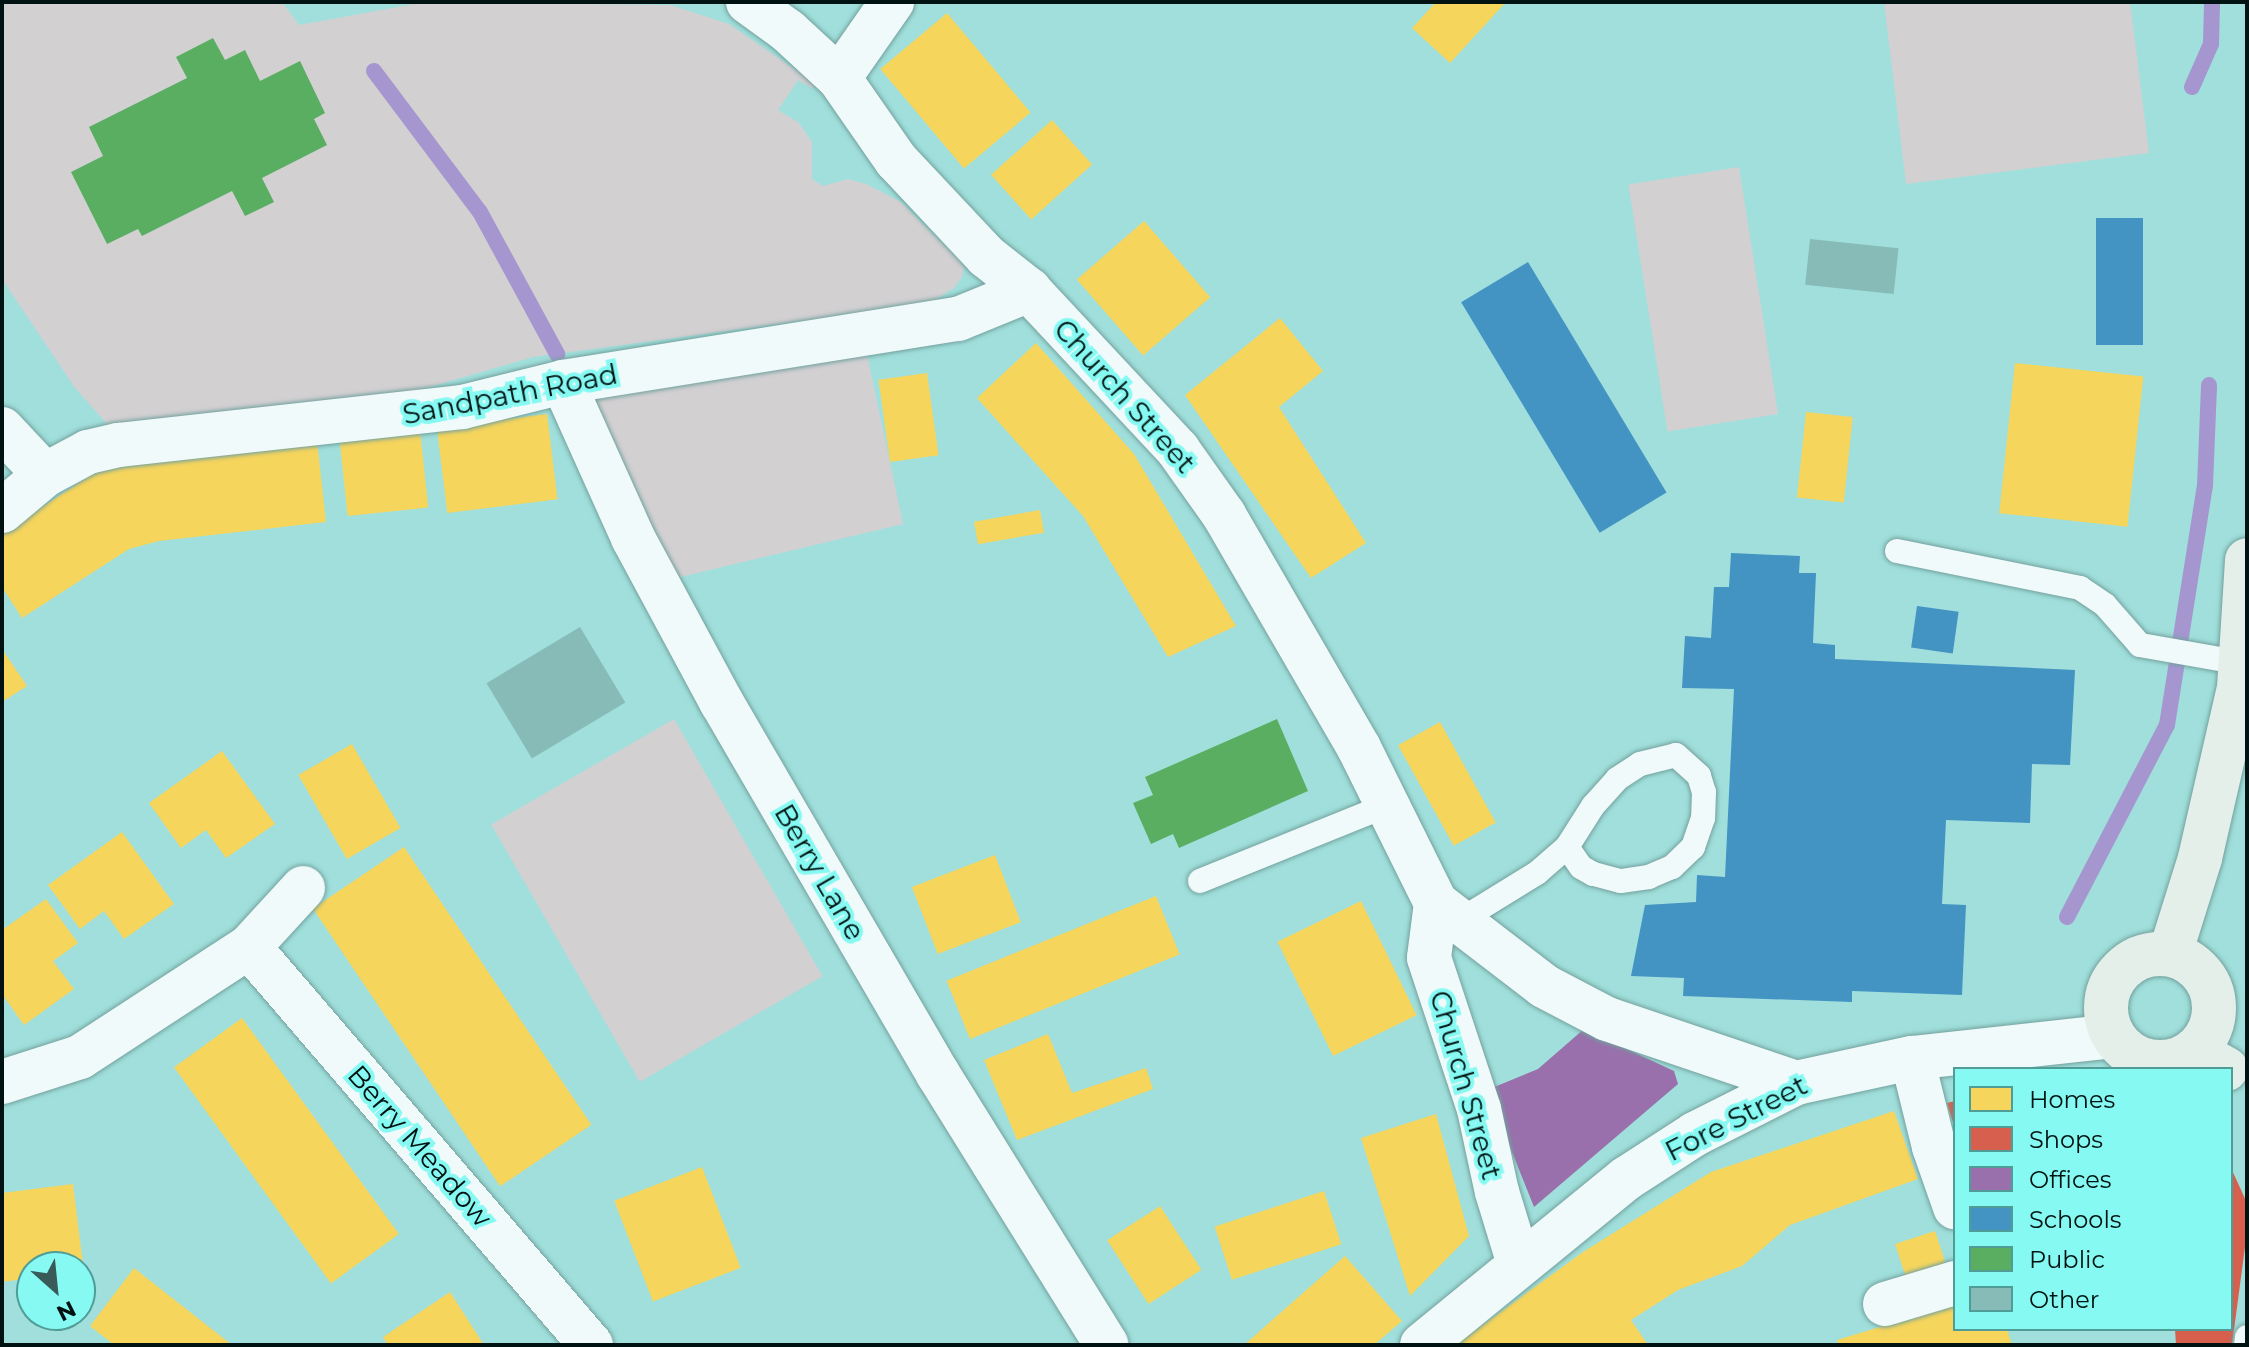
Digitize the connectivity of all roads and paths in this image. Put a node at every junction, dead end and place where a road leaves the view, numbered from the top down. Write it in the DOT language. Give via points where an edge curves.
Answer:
graph roads {
  1 [pos="748,2"];
  2 [pos="892,2"];
  3 [pos="839,78"];
  4 [pos="1029,290"];
  5 [pos="563,382"];
  6 [pos="2,429"];
  7 [pos="45,475"];
  8 [pos="2,511"];
  9 [pos="1897,551"];
  10 [pos="2247,560"];
  11 [pos="2242,663"];
  12 [pos="1386,806"];
  13 [pos="1567,847"];
  14 [pos="1200,881"];
  15 [pos="303,888"];
  16 [pos="1447,912"];
  17 [pos="249,947"];
  18 [pos="2170,954"];
  19 [pos="2113,1036"];
  20 [pos="1912,1058"];
  21 [pos="2217,1064"];
  22 [pos="2,1082"];
  23 [pos="1796,1083"];
  24 [pos="1953,1201"];
  25 [pos="1519,1264"];
  26 [pos="1953,1284"];
  27 [pos="1885,1304"];
  28 [pos="2247,1337"];
  29 [pos="591,1345"];
  30 [pos="1107,1345"];
  31 [pos="1422,1345"];
  32 [pos="2246,1345"];
  1 -- 3 [label="street, Church Street"];
  2 -- 3 [label="street"];
  3 -- 4 [label="street, Church Street" via="896,160 986,256"];
  4 -- 5 [label="street, Sandpath Road" via="958,319"];
  4 -- 12 [label="street, Church Street" via="1178,450 1224,515 1359,748"];
  5 -- 7 [label="street, Sandpath Road" via="462,407 119,445 88,452"];
  5 -- 30 [label="street, Berry Lane" via="633,538 722,703 938,1074"];
  6 -- 7 [label="street"];
  7 -- 8 [label="street, Sandpath Road"];
  9 -- 11 [label="lane" via="2080,588 2105,605 2140,645"];
  10 -- 11 [label="main road"];
  11 -- 18 [label="main road" via="2200,858"];
  12 -- 14 [label="lane"];
  12 -- 16 [label="street, Church Street"];
  13 -- 13 [label="lane" via="1593,806 1617,779 1640,764 1676,755 1699,776 1703,818 1693,847 1672,867 1620,881 1581,867"];
  13 -- 16 [label="lane" via="1537,873"];
  15 -- 17 [label="street"];
  16 -- 23 [label="street, Church Street" via="1544,986 1607,1019"];
  16 -- 25 [label="street, Church Street" via="1429,958 1479,1109"];
  17 -- 22 [label="street" via="80,1057"];
  17 -- 29 [label="street, Berry Meadow"];
  18 -- 19 [label="main road" via="2135,958 2111,984 2105,1002"];
  18 -- 21 [label="main road" via="2201,971 2213,995"];
  19 -- 20 [label="street, Fore Street"];
  19 -- 21 [label="main road" via="2125,1050 2159,1063"];
  20 -- 23 [label="street, Fore Street"];
  20 -- 24 [label="street"];
  23 -- 25 [label="street, Fore Street" via="1672,1148"];
  25 -- 31 [label="street, Fore Street"];
  26 -- 27 [label="street"];
  28 -- 32 [label="lane"];
}
